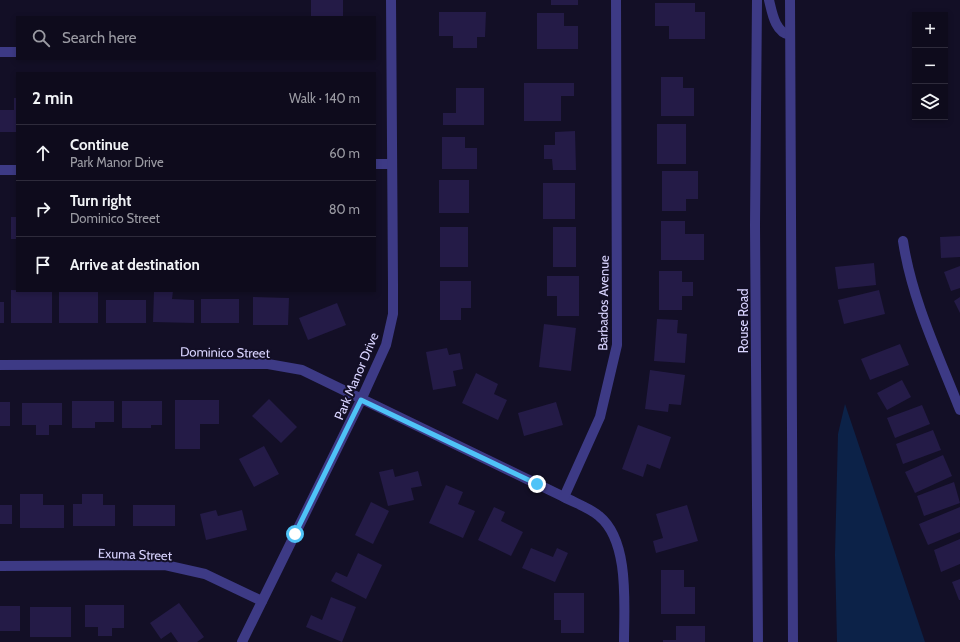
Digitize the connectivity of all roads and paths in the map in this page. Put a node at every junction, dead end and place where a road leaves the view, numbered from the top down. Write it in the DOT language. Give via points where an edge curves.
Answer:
graph roads {
  1 [pos="391,0"];
  2 [pos="616,0"];
  3 [pos="757,0"];
  4 [pos="769,0"];
  5 [pos="790,0"];
  6 [pos="790,34"];
  7 [pos="0,52"];
  8 [pos="16,52"];
  9 [pos="376,164"];
  10 [pos="391,164"];
  11 [pos="0,170"];
  12 [pos="16,170"];
  13 [pos="903,241"];
  14 [pos="0,365"];
  15 [pos="361,400"];
  16 [pos="960,410"];
  17 [pos="564,497"];
  18 [pos="0,566"];
  19 [pos="262,601"];
  20 [pos="242,642"];
  21 [pos="624,642"];
  22 [pos="758,642"];
  23 [pos="793,642"];
  1 -- 10 [label="street, Park Manor Drive"];
  2 -- 17 [label="street, Barbados Avenue" via="617,345 600,417"];
  3 -- 22 [label="street, Rouse Road" via="755,233"];
  4 -- 6 [label="street" via="775,22 780,30"];
  5 -- 6 [label="street"];
  6 -- 23 [label="street"];
  7 -- 8 [label="street"];
  9 -- 10 [label="street"];
  10 -- 15 [label="street, Park Manor Drive" via="393,314 386,345"];
  11 -- 12 [label="street"];
  13 -- 16 [label="street" via="917,300"];
  14 -- 15 [label="street, Dominico Street" via="268,364 302,370"];
  15 -- 17 [label="street, Dominico Street"];
  15 -- 19 [label="street, Park Manor Drive"];
  17 -- 21 [label="street" via="600,516 614,536 624,568"];
  18 -- 19 [label="street, Exuma Street" via="165,565 205,574"];
  19 -- 20 [label="street, Park Manor Drive"];
}
